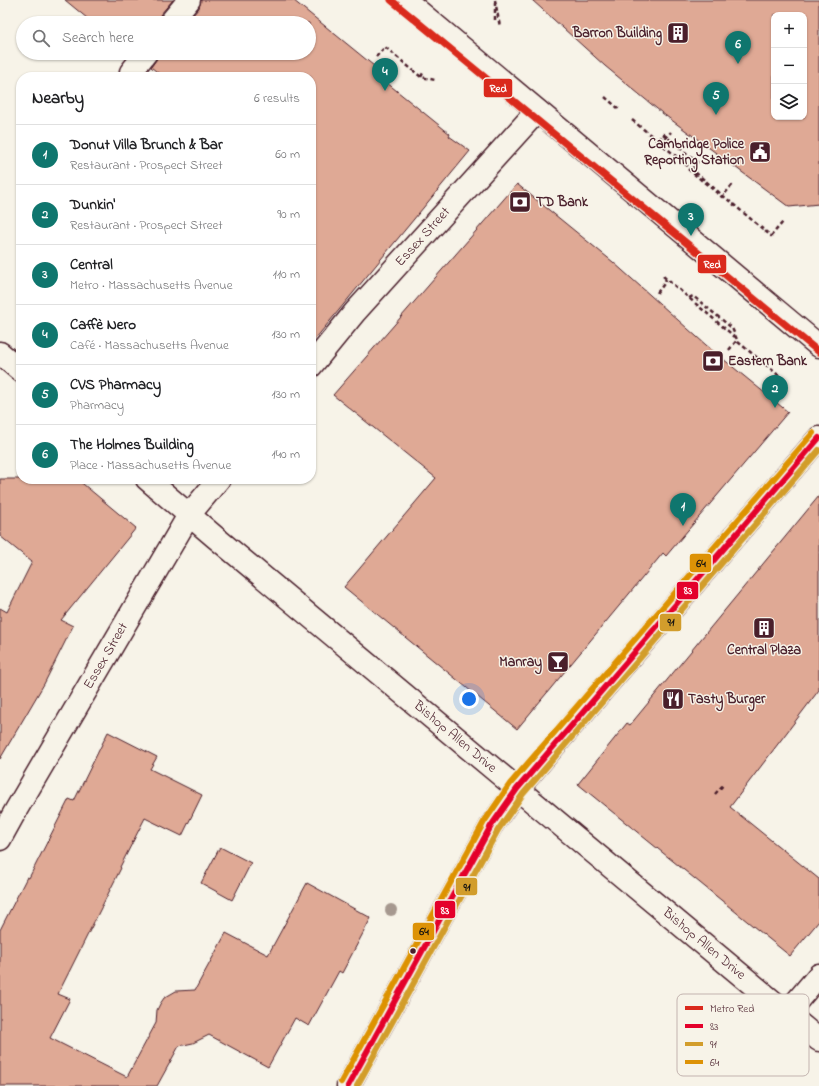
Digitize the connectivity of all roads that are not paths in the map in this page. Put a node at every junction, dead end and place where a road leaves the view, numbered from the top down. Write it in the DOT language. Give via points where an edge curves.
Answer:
graph roads {
  1 [pos="189,0"];
  2 [pos="405,0"];
  3 [pos="176,16"];
  4 [pos="140,60"];
  5 [pos="131,72"];
  6 [pos="537,111"];
  7 [pos="819,346"];
  8 [pos="0,352"];
  9 [pos="316,360"];
  10 [pos="16,366"];
  11 [pos="819,438"];
  12 [pos="153,484"];
  13 [pos="215,484"];
  14 [pos="189,516"];
  15 [pos="517,788"];
  16 [pos="8,806"];
  17 [pos="0,839"];
  18 [pos="819,975"];
  19 [pos="764,994"];
  20 [pos="803,994"];
  21 [pos="809,1032"];
  22 [pos="819,1040"];
  23 [pos="348,1086"];
  1 -- 3 [label="street"];
  2 -- 6 [label="street"];
  4 -- 5 [label="street"];
  6 -- 7 [label="street"];
  6 -- 9 [label="street, Essex Street" via="355,312"];
  8 -- 10 [label="street"];
  11 -- 15 [label="street"];
  12 -- 14 [label="street, Bishop Allen Drive"];
  13 -- 14 [label="street, Essex Street"];
  14 -- 15 [label="street, Bishop Allen Drive"];
  14 -- 16 [label="street, Essex Street"];
  15 -- 19 [label="street, Bishop Allen Drive"];
  15 -- 23 [label="street" via="492,826"];
  16 -- 17 [label="street, Essex Street"];
  18 -- 20 [label="street"];
  21 -- 22 [label="street, Bishop Allen Drive"];
}
